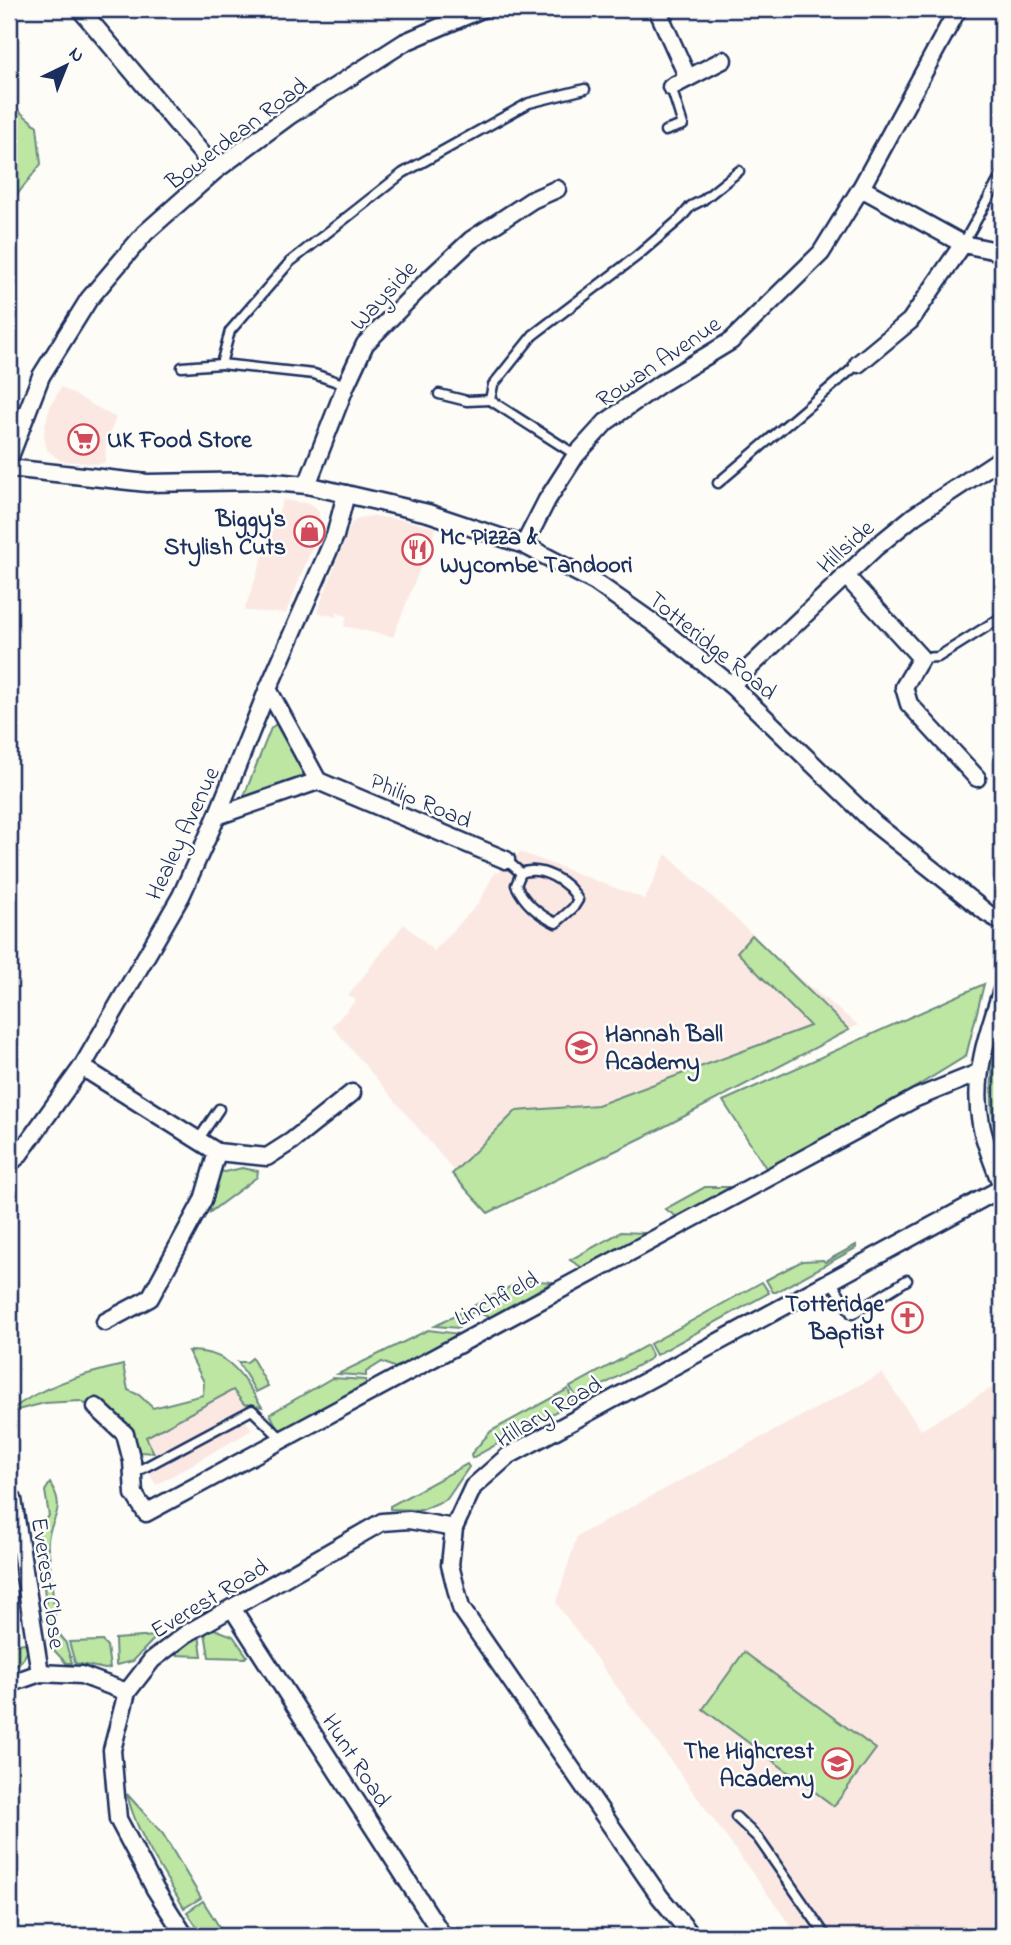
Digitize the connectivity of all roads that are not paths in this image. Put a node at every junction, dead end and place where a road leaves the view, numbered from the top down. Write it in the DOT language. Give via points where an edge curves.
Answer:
graph roads {
  1 [pos="80,9"];
  2 [pos="482,9"];
  3 [pos="657,9"];
  4 [pos="958,9"];
  5 [pos="723,60"];
  6 [pos="688,78"];
  7 [pos="671,87"];
  8 [pos="585,89"];
  9 [pos="666,131"];
  10 [pos="216,170"];
  11 [pos="739,171"];
  12 [pos="1002,174"];
  13 [pos="861,188"];
  14 [pos="557,189"];
  15 [pos="963,244"];
  16 [pos="1002,252"];
  17 [pos="221,364"];
  18 [pos="858,364"];
  19 [pos="182,367"];
  20 [pos="346,385"];
  21 [pos="439,394"];
  22 [pos="490,400"];
  23 [pos="576,455"];
  24 [pos="1002,458"];
  25 [pos="9,459"];
  26 [pos="9,468"];
  27 [pos="718,483"];
  28 [pos="307,485"];
  29 [pos="346,494"];
  30 [pos="524,545"];
  31 [pos="845,575"];
  32 [pos="1002,617"];
  33 [pos="921,658"];
  34 [pos="731,685"];
  35 [pos="268,689"];
  36 [pos="977,778"];
  37 [pos="318,781"];
  38 [pos="217,816"];
  39 [pos="506,860"];
  40 [pos="521,873"];
  41 [pos="1002,922"];
  42 [pos="1002,990"];
  43 [pos="82,1068"];
  44 [pos="978,1073"];
  45 [pos="352,1093"];
  46 [pos="219,1109"];
  47 [pos="198,1140"];
  48 [pos="217,1152"];
  49 [pos="9,1164"];
  50 [pos="1002,1187"];
  51 [pos="907,1280"];
  52 [pos="831,1281"];
  53 [pos="104,1322"];
  54 [pos="96,1407"];
  55 [pos="282,1439"];
  56 [pos="133,1473"];
  57 [pos="13,1499"];
  58 [pos="454,1528"];
  59 [pos="232,1608"];
  60 [pos="40,1674"];
  61 [pos="9,1684"];
  62 [pos="127,1692"];
  63 [pos="736,1816"];
  64 [pos="185,1936"];
  65 [pos="443,1936"];
  66 [pos="691,1936"];
  67 [pos="827,1936"];
  1 -- 10 [label="street"];
  2 -- 10 [label="street, Bowerdean Road" via="405,42 289,116"];
  3 -- 6 [label="street"];
  4 -- 13 [label="street, Rowan Avenue"];
  5 -- 6 [label="street"];
  6 -- 7 [label="street"];
  7 -- 9 [label="lane" via="683,125"];
  8 -- 17 [label="lane" via="529,103 383,188 290,262 230,331"];
  10 -- 25 [label="street, Bowerdean Road" via="145,233 89,299 41,376"];
  11 -- 22 [label="lane" via="533,335 493,386"];
  12 -- 15 [label="lane"];
  13 -- 15 [label="street"];
  13 -- 23 [label="street, Rowan Avenue" via="821,253 731,341 606,422"];
  14 -- 20 [label="street, Wayside" via="471,240 444,265 365,344"];
  15 -- 16 [label="street"];
  15 -- 18 [label="street" via="910,321"];
  17 -- 19 [label="lane"];
  17 -- 20 [label="lane" via="314,373"];
  18 -- 27 [label="lane"];
  20 -- 28 [label="street, Wayside"];
  21 -- 22 [label="lane" via="467,401"];
  22 -- 23 [label="lane"];
  23 -- 30 [label="street, Rowan Avenue"];
  24 -- 31 [label="street, Hillside" via="914,516"];
  26 -- 28 [label="street, Totteridge Road" via="147,483"];
  28 -- 29 [label="street, Totteridge Road"];
  29 -- 30 [label="street, Totteridge Road" via="428,513"];
  29 -- 35 [label="street, Healey Avenue" via="335,536"];
  30 -- 34 [label="street, Totteridge Road" via="595,582"];
  31 -- 33 [label="street"];
  31 -- 34 [label="street, Hillside"];
  32 -- 33 [label="lane" via="938,657"];
  33 -- 36 [label="street" via="904,687 909,704"];
  34 -- 41 [label="street, Totteridge Road" via="875,824"];
  35 -- 37 [label="street"];
  35 -- 38 [label="street, Healey Avenue"];
  37 -- 38 [label="street"];
  37 -- 39 [label="street, Philip Road"];
  38 -- 43 [label="street, Healey Avenue" via="181,896"];
  39 -- 40 [label="lane"];
  40 -- 40 [label="lane" via="516,885 521,897 556,923 578,900 560,881 543,872"];
  42 -- 44 [label="street"];
  43 -- 47 [label="street"];
  43 -- 49 [label="street, Healey Avenue"];
  44 -- 50 [label="street" via="981,1124"];
  44 -- 55 [label="street, Linchfield" via="916,1098"];
  45 -- 48 [label="street" via="267,1157"];
  46 -- 47 [label="lane"];
  47 -- 48 [label="street"];
  48 -- 53 [label="street" via="203,1200 150,1298"];
  50 -- 52 [label="street, Hillary Road"];
  51 -- 52 [label="lane" via="852,1314"];
  52 -- 58 [label="street, Hillary Road" via="508,1456 472,1488"];
  54 -- 56 [label="street, Linchfield" via="125,1434"];
  55 -- 56 [label="lane" via="252,1410"];
  55 -- 56 [label="street, Linchfield" via="146,1513 134,1494"];
  57 -- 60 [label="street, Everest Close"];
  58 -- 59 [label="street, Everest Road" via="409,1520 382,1522"];
  58 -- 66 [label="street, Hillary Road" via="450,1565 461,1608"];
  59 -- 62 [label="street, Everest Road" via="152,1660"];
  59 -- 65 [label="street, Hunt Road"];
  60 -- 61 [label="street"];
  60 -- 62 [label="street" via="81,1675"];
  62 -- 64 [label="street, Everest Road" via="112,1750 118,1819"];
  63 -- 67 [label="lane" via="758,1838"];
}
